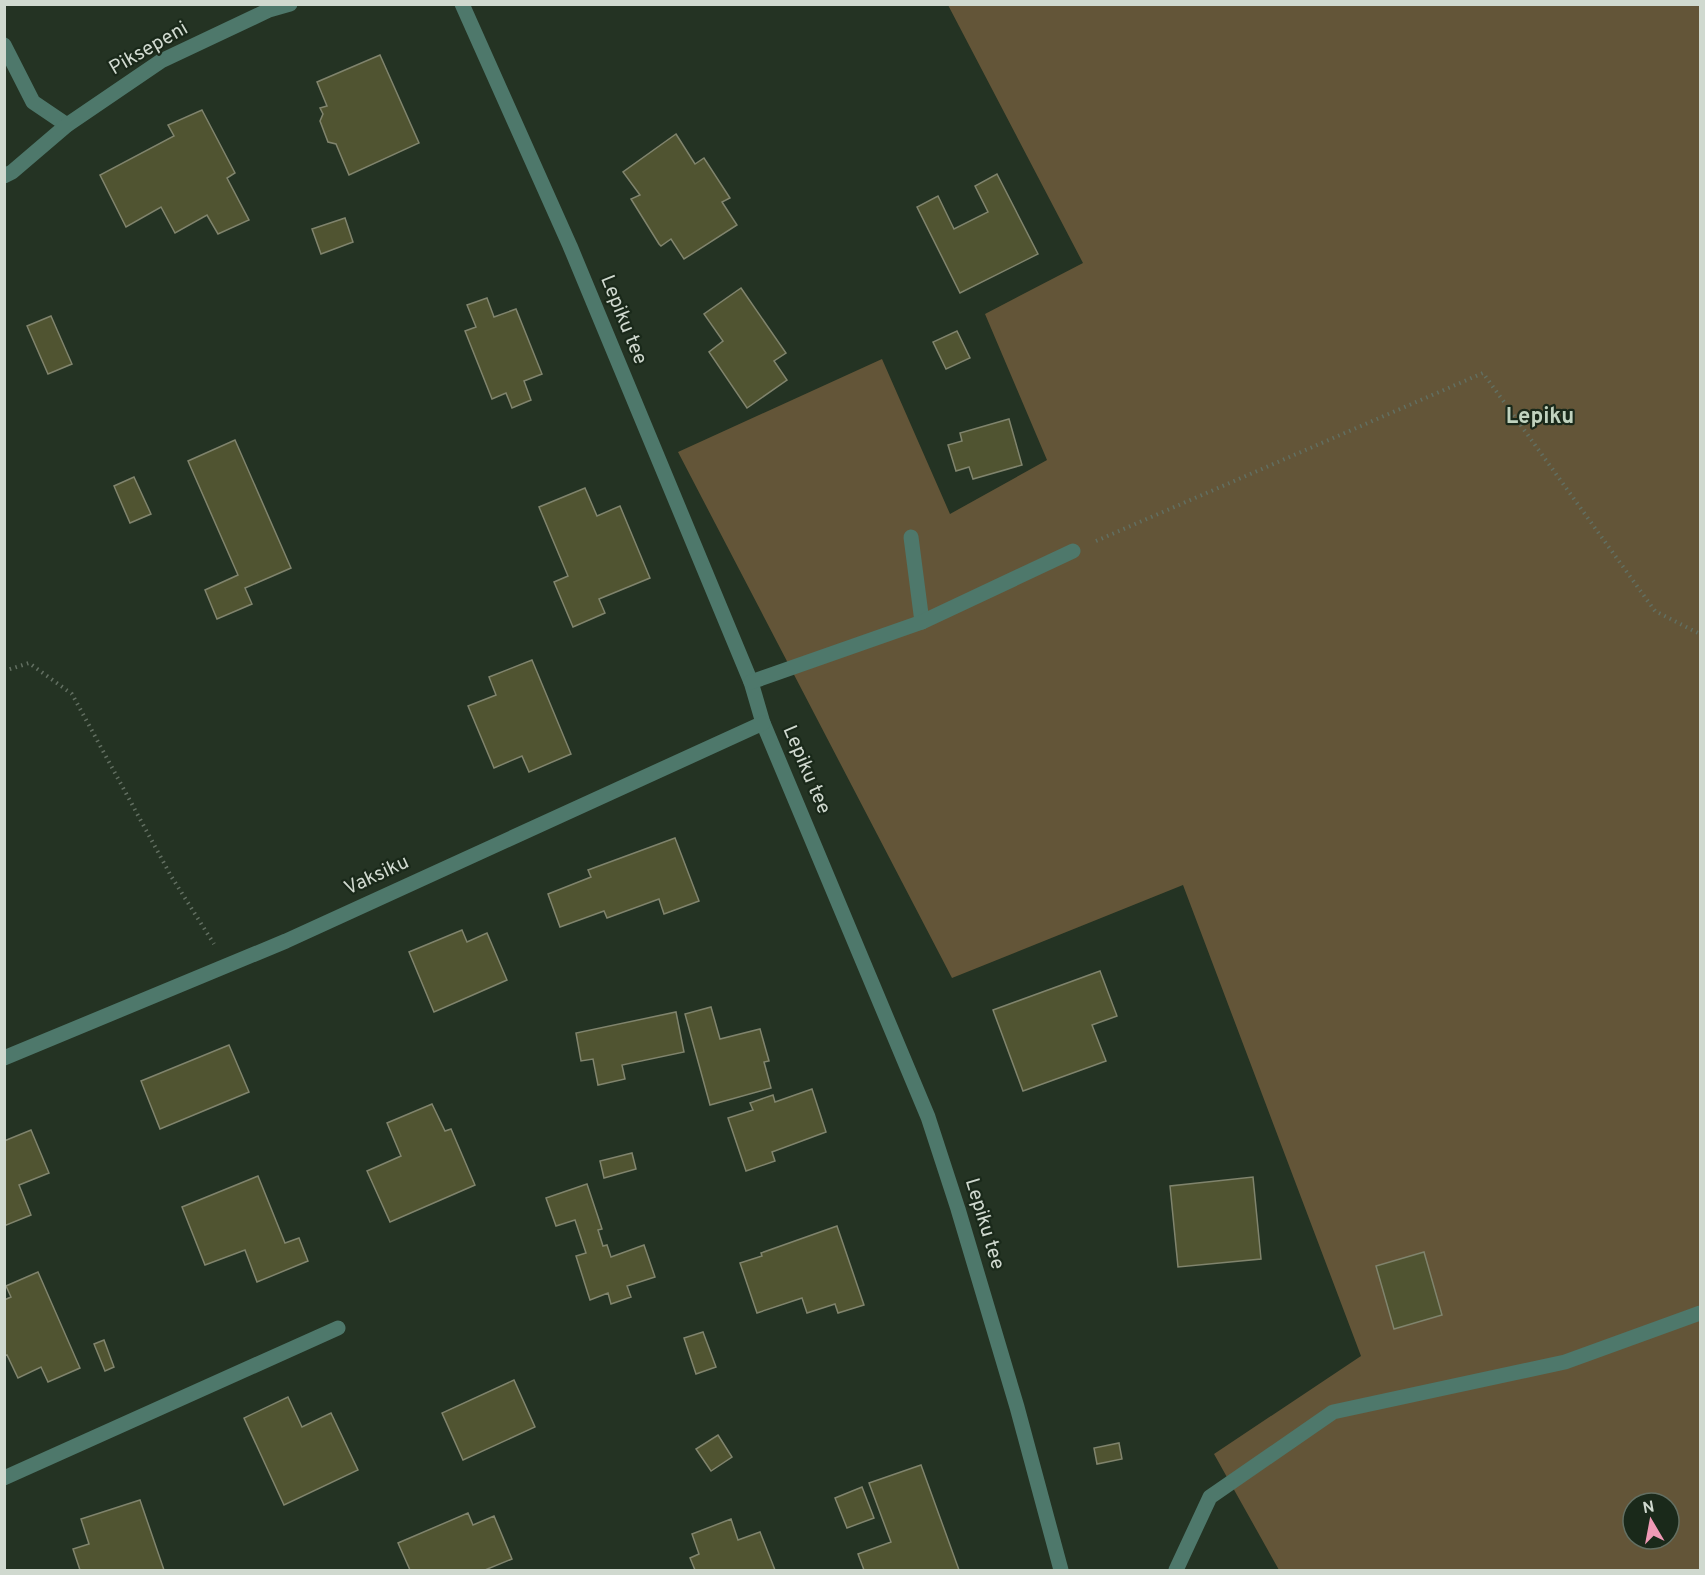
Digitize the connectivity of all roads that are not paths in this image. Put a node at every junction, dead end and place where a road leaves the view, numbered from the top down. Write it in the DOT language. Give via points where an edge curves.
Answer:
graph roads {
  1 [pos="290,4"];
  2 [pos="462,4"];
  3 [pos="4,45"];
  4 [pos="67,125"];
  5 [pos="4,176"];
  6 [pos="911,537"];
  7 [pos="1074,551"];
  8 [pos="922,622"];
  9 [pos="751,682"];
  10 [pos="764,723"];
  11 [pos="4,1058"];
  12 [pos="1701,1312"];
  13 [pos="338,1328"];
  14 [pos="4,1478"];
  15 [pos="1061,1570"];
  16 [pos="1176,1570"];
  1 -- 4 [label="street, Piksepeni" via="161,61"];
  2 -- 9 [label="street, Lepiku tee" via="570,246"];
  3 -- 4 [label="street" via="33,102"];
  4 -- 5 [label="street, Piksepeni"];
  6 -- 8 [label="street"];
  7 -- 8 [label="street"];
  8 -- 9 [label="street"];
  9 -- 10 [label="street, Lepiku tee"];
  10 -- 11 [label="street, Vaksiku" via="286,941"];
  10 -- 15 [label="street, Lepiku tee" via="928,1117 1017,1407"];
  12 -- 16 [label="street" via="1565,1362 1333,1412 1210,1497"];
  13 -- 14 [label="street"];
}
